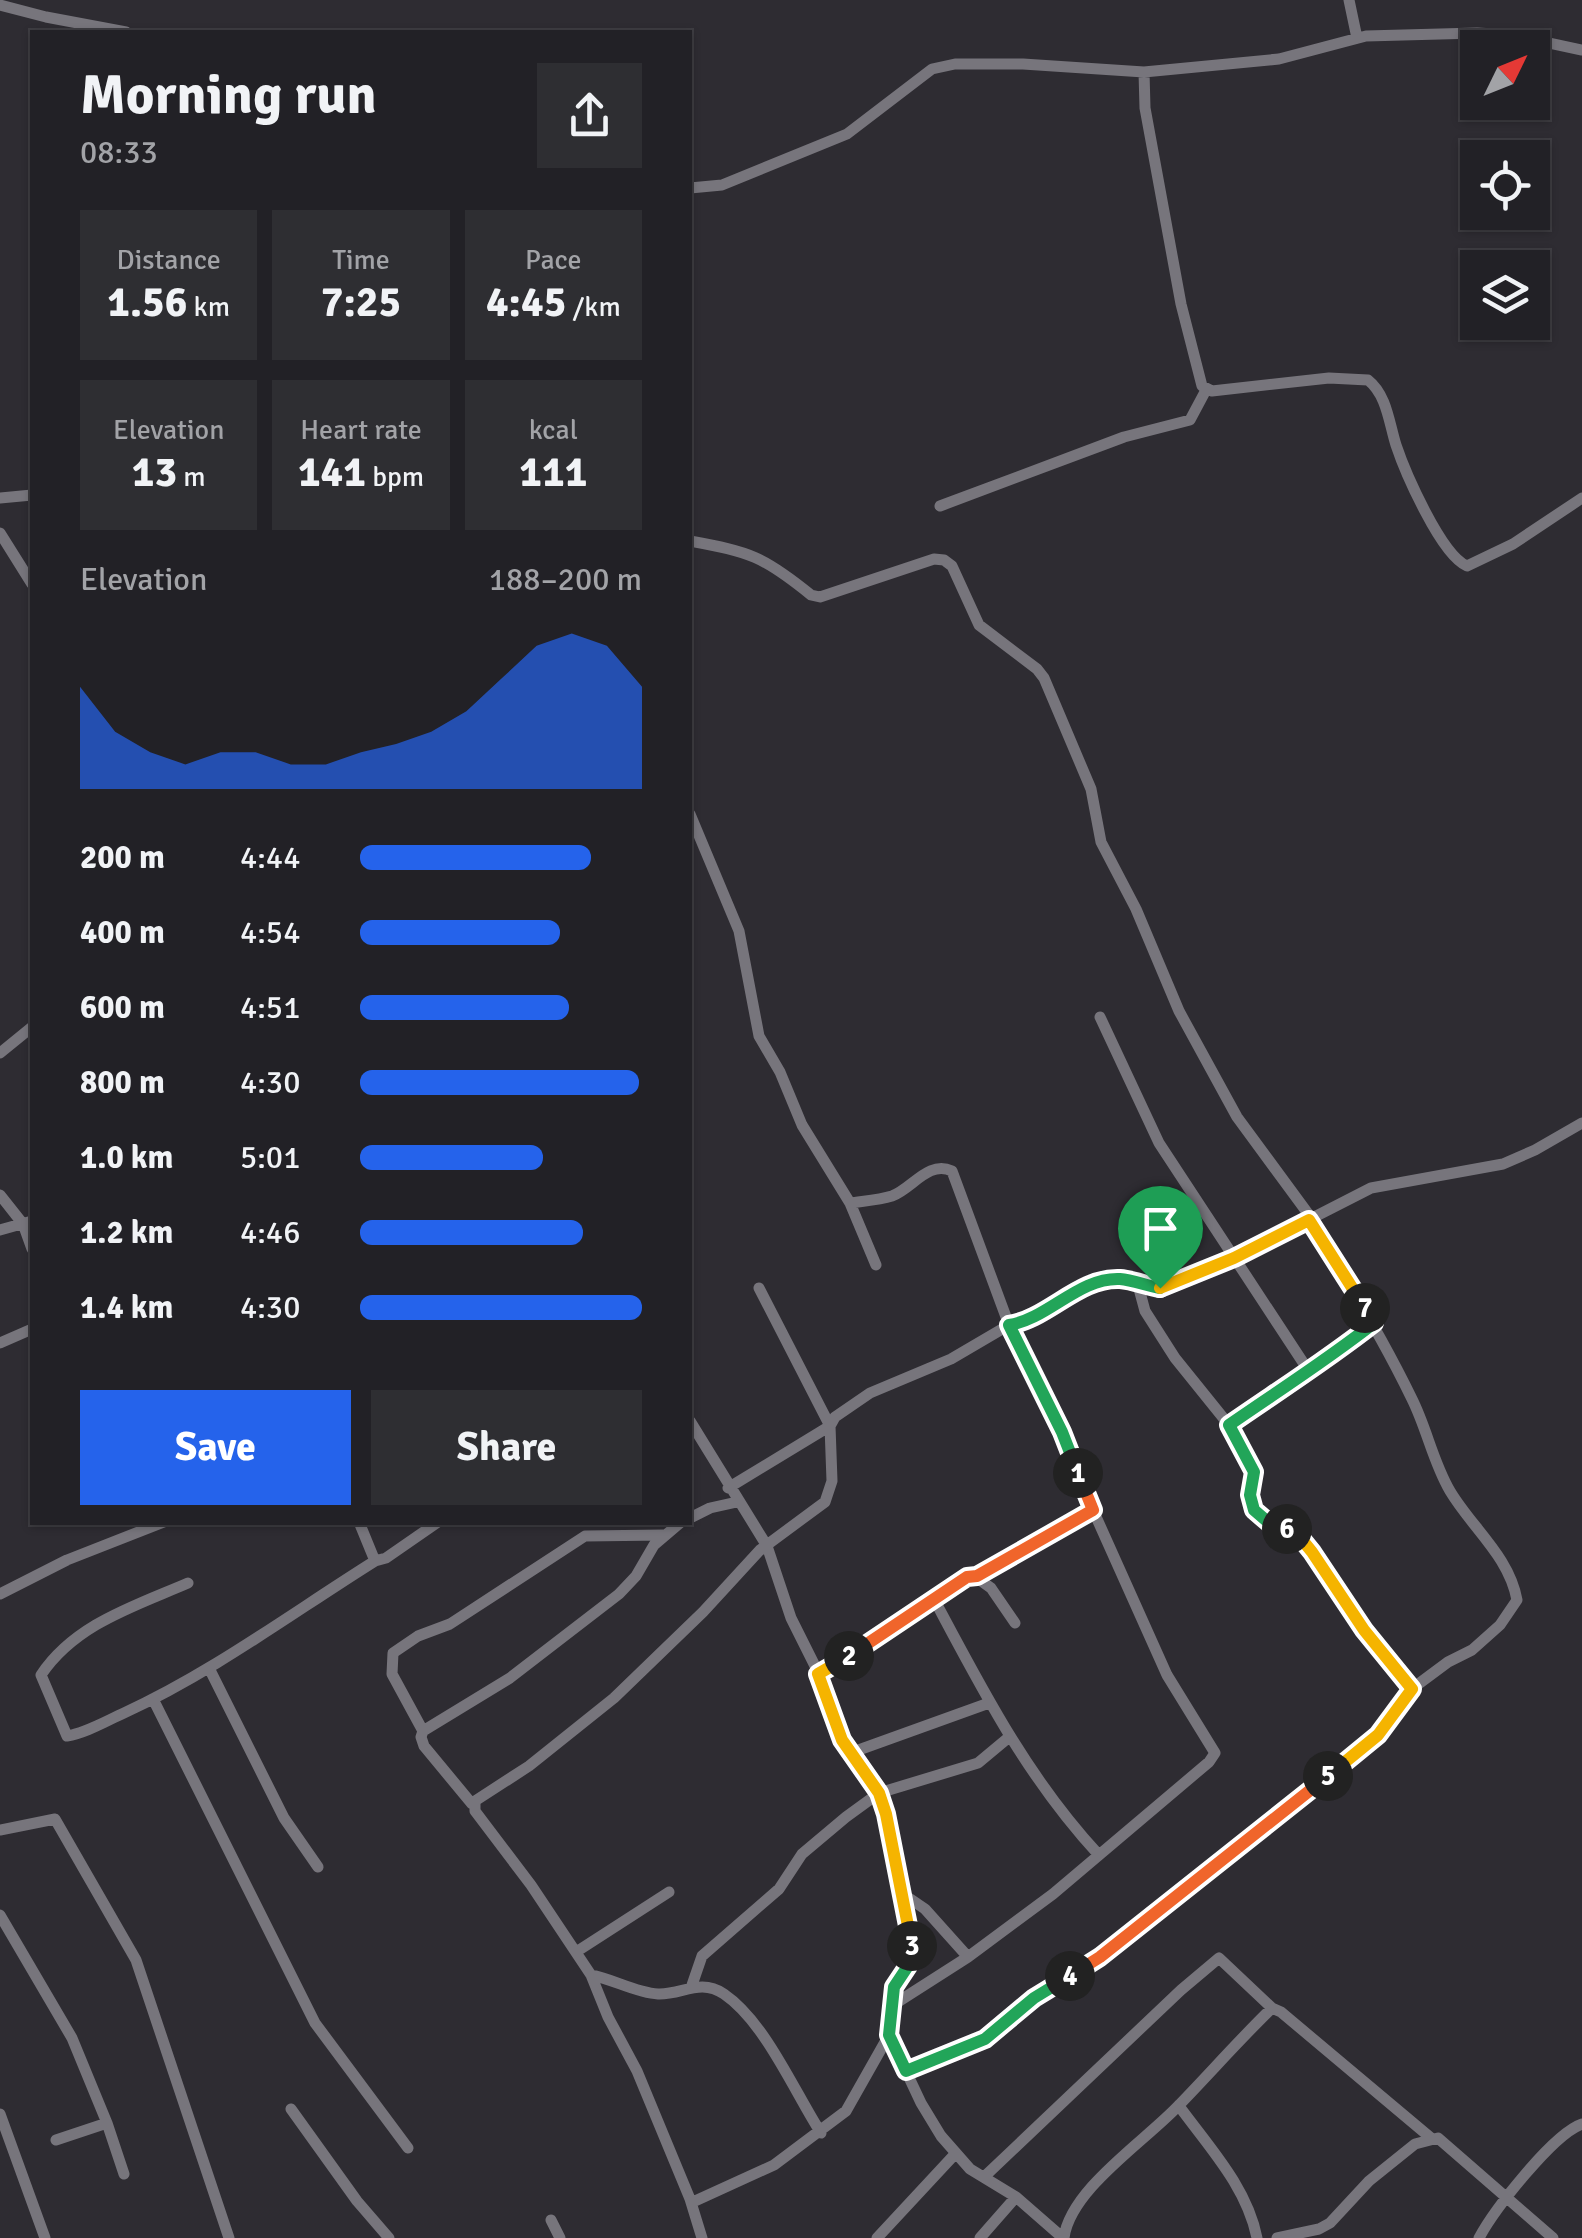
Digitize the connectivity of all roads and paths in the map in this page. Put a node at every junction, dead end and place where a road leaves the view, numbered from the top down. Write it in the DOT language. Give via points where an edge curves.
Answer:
graph roads {
  1 [pos="1349,0"];
  2 [pos="0,5"];
  3 [pos="115,30"];
  4 [pos="1357,38"];
  5 [pos="1582,50"];
  6 [pos="1144,72"];
  7 [pos="692,188"];
  8 [pos="1206,390"];
  9 [pos="30,495"];
  10 [pos="0,498"];
  11 [pos="1582,498"];
  12 [pos="940,506"];
  13 [pos="0,533"];
  14 [pos="692,540"];
  15 [pos="30,581"];
  16 [pos="692,819"];
  17 [pos="1100,1017"];
  18 [pos="30,1029"];
  19 [pos="0,1053"];
  20 [pos="1582,1123"];
  21 [pos="0,1196"];
  22 [pos="850,1204"];
  23 [pos="1311,1220"];
  24 [pos="28,1222"];
  25 [pos="0,1230"];
  26 [pos="1234,1258"];
  27 [pos="876,1265"];
  28 [pos="1138,1285"];
  29 [pos="760,1288"];
  30 [pos="1374,1323"];
  31 [pos="1009,1325"];
  32 [pos="30,1330"];
  33 [pos="0,1343"];
  34 [pos="1308,1370"];
  35 [pos="692,1425"];
  36 [pos="1229,1425"];
  37 [pos="830,1426"];
  38 [pos="728,1488"];
  39 [pos="736,1502"];
  40 [pos="1093,1510"];
  41 [pos="692,1517"];
  42 [pos="156,1525"];
  43 [pos="360,1525"];
  44 [pos="434,1525"];
  45 [pos="677,1525"];
  46 [pos="663,1535"];
  47 [pos="766,1546"];
  48 [pos="375,1561"];
  49 [pos="977,1576"];
  50 [pos="188,1584"];
  51 [pos="0,1594"];
  52 [pos="934,1600"];
  53 [pos="1015,1623"];
  54 [pos="210,1670"];
  55 [pos="818,1674"];
  56 [pos="1412,1689"];
  57 [pos="153,1699"];
  58 [pos="989,1703"];
  59 [pos="423,1731"];
  60 [pos="1008,1738"];
  61 [pos="853,1752"];
  62 [pos="879,1793"];
  63 [pos="472,1804"];
  64 [pos="0,1830"];
  65 [pos="1098,1854"];
  66 [pos="318,1866"];
  67 [pos="669,1892"];
  68 [pos="903,1894"];
  69 [pos="0,1916"];
  70 [pos="576,1952"];
  71 [pos="968,1957"];
  72 [pos="592,1975"];
  73 [pos="692,1984"];
  74 [pos="893,2005"];
  75 [pos="1272,2008"];
  76 [pos="889,2035"];
  77 [pos="906,2071"];
  78 [pos="1179,2106"];
  79 [pos="292,2109"];
  80 [pos="0,2114"];
  81 [pos="106,2123"];
  82 [pos="1582,2124"];
  83 [pos="820,2133"];
  84 [pos="1430,2138"];
  85 [pos="56,2140"];
  86 [pos="408,2148"];
  87 [pos="956,2153"];
  88 [pos="124,2174"];
  89 [pos="984,2177"];
  90 [pos="1016,2198"];
  91 [pos="1508,2198"];
  92 [pos="690,2199"];
  93 [pos="551,2220"];
  94 [pos="46,2238"];
  95 [pos="229,2238"];
  96 [pos="389,2238"];
  97 [pos="560,2238"];
  98 [pos="702,2238"];
  99 [pos="876,2238"];
  100 [pos="980,2238"];
  101 [pos="1064,2238"];
  102 [pos="1257,2238"];
  103 [pos="1278,2238"];
  104 [pos="1479,2238"];
  105 [pos="1553,2238"];
  1 -- 4 [label="street"];
  2 -- 3 [label="street"];
  4 -- 5 [label="street" via="1477,33"];
  4 -- 6 [label="street" via="1278,60"];
  6 -- 7 [label="street" via="1023,64 932,69 847,134 722,184"];
  6 -- 8 [label="street" via="1181,304"];
  8 -- 11 [label="street" via="1368,380 1381,395 1417,496 1450,554 1466,566"];
  8 -- 12 [label="street" via="1190,420 1124,437"];
  9 -- 10 [label="street"];
  13 -- 15 [label="street"];
  14 -- 23 [label="street" via="768,562 820,597 934,559 952,566 979,625 1044,678 1091,789 1101,842 1179,1010 1236,1117"];
  16 -- 22 [label="street" via="738,930 759,1036"];
  17 -- 26 [label="street" via="1159,1143"];
  18 -- 19 [label="street"];
  20 -- 23 [label="street" via="1503,1164 1372,1188"];
  21 -- 24 [label="street"];
  22 -- 27 [label="street"];
  22 -- 31 [label="street" via="894,1196 930,1170 952,1170"];
  23 -- 26 [label="street"];
  23 -- 30 [label="street"];
  24 -- 25 [label="street"];
  26 -- 28 [label="street" via="1160,1288"];
  26 -- 34 [label="street"];
  28 -- 31 [label="street" via="1105,1281 1028,1322"];
  28 -- 36 [label="street" via="1145,1311 1175,1358"];
  29 -- 37 [label="street"];
  30 -- 34 [label="street"];
  30 -- 56 [label="street" via="1450,1490 1494,1549 1517,1600 1472,1650"];
  31 -- 37 [label="street" via="870,1393"];
  31 -- 40 [label="street"];
  32 -- 33 [label="street"];
  34 -- 36 [label="street"];
  35 -- 38 [label="street"];
  36 -- 56 [label="street" via="1254,1472 1254,1510 1295,1531"];
  37 -- 38 [label="street"];
  37 -- 47 [label="street" via="831,1493"];
  38 -- 39 [label="street"];
  39 -- 41 [label="street"];
  39 -- 47 [label="street"];
  40 -- 49 [label="street"];
  40 -- 65 [label="street" via="1167,1676 1215,1753"];
  42 -- 51 [label="street"];
  43 -- 48 [label="street"];
  44 -- 48 [label="street"];
  45 -- 46 [label="street"];
  46 -- 59 [label="street" via="619,1594 510,1678"];
  46 -- 59 [label="street" via="585,1536 393,1653 392,1674"];
  47 -- 55 [label="street"];
  47 -- 63 [label="street" via="614,1698"];
  48 -- 54 [label="street"];
  49 -- 52 [label="street"];
  49 -- 53 [label="street"];
  50 -- 57 [label="street" via="96,1622 42,1675 67,1736"];
  52 -- 55 [label="street"];
  52 -- 58 [label="street"];
  54 -- 57 [label="street"];
  54 -- 66 [label="street" via="284,1818"];
  55 -- 61 [label="street" via="842,1740"];
  56 -- 77 [label="street" via="1378,1735 1100,1957 985,2039"];
  57 -- 86 [label="street" via="315,2023"];
  58 -- 60 [label="street"];
  58 -- 61 [label="street"];
  59 -- 63 [label="street" via="424,1746"];
  60 -- 62 [label="street" via="978,1763"];
  60 -- 65 [label="street"];
  61 -- 62 [label="street"];
  62 -- 68 [label="street"];
  62 -- 73 [label="street" via="802,1854 779,1889 702,1956"];
  63 -- 70 [label="street"];
  64 -- 95 [label="street" via="55,1819 136,1960"];
  65 -- 71 [label="street"];
  67 -- 70 [label="street"];
  68 -- 71 [label="street"];
  68 -- 74 [label="street" via="912,1946"];
  69 -- 81 [label="street" via="72,2038"];
  70 -- 72 [label="street"];
  71 -- 74 [label="street"];
  72 -- 73 [label="street" via="652,1994"];
  72 -- 92 [label="street"];
  73 -- 83 [label="street" via="723,1993 764,2036"];
  74 -- 76 [label="street"];
  75 -- 78 [label="street"];
  75 -- 84 [label="street"];
  75 -- 89 [label="street" via="1216,1958"];
  76 -- 77 [label="street"];
  76 -- 83 [label="street" via="846,2111"];
  77 -- 87 [label="street"];
  78 -- 101 [label="street" via="1114,2164 1066,2220"];
  78 -- 102 [label="street" via="1234,2180"];
  79 -- 96 [label="street"];
  80 -- 94 [label="street"];
  81 -- 85 [label="street"];
  81 -- 88 [label="street"];
  82 -- 91 [label="street" via="1547,2150"];
  83 -- 92 [label="street" via="774,2165"];
  84 -- 91 [label="street" via="1444,2140"];
  84 -- 103 [label="street" via="1369,2181 1330,2223"];
  87 -- 89 [label="street"];
  87 -- 99 [label="street"];
  89 -- 90 [label="street"];
  90 -- 100 [label="street"];
  90 -- 101 [label="street"];
  91 -- 104 [label="street"];
  91 -- 105 [label="street"];
  92 -- 98 [label="street"];
  93 -- 97 [label="street"];
}
